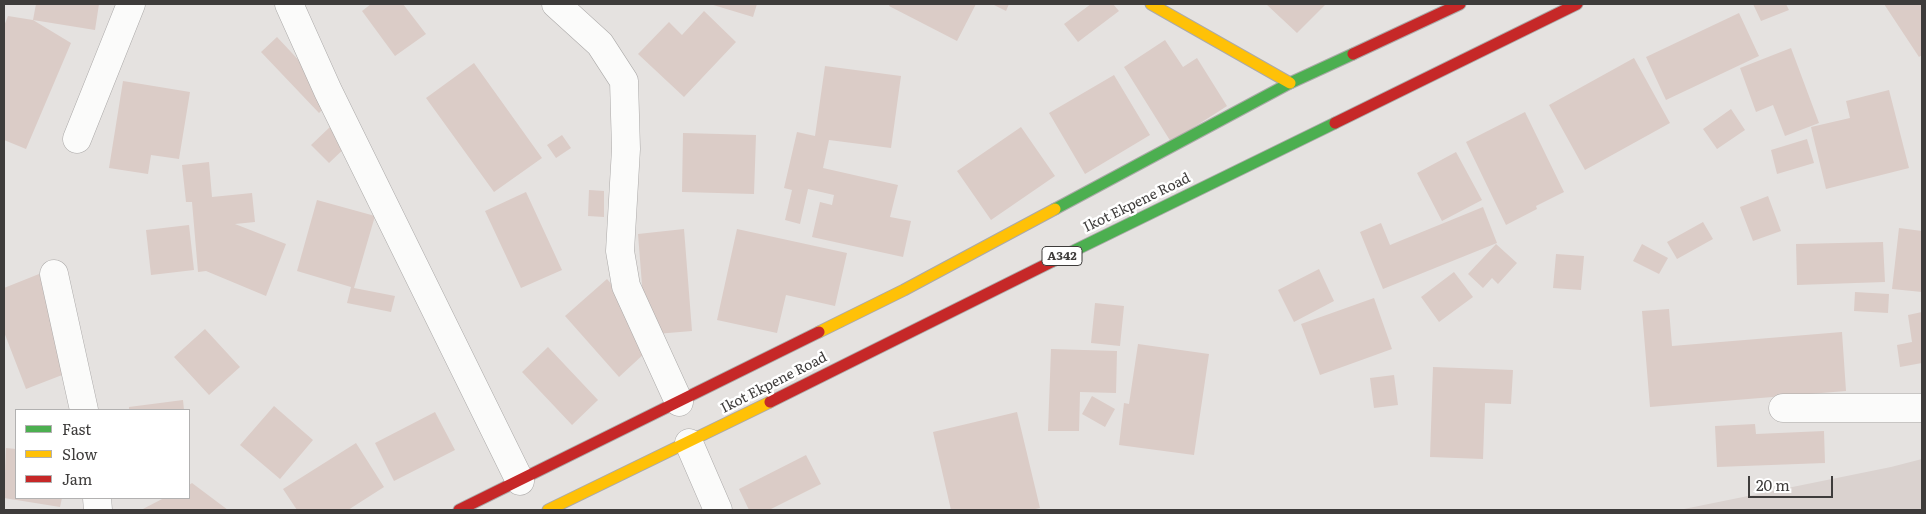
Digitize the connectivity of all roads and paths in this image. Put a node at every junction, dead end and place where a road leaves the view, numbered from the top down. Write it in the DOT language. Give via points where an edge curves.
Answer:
graph roads {
  1 [pos="131,4"];
  2 [pos="289,4"];
  3 [pos="556,4"];
  4 [pos="1151,4"];
  5 [pos="1460,4"];
  6 [pos="1577,4"];
  7 [pos="1290,83"];
  8 [pos="77,139"];
  9 [pos="54,274"];
  10 [pos="679,402"];
  11 [pos="1783,408"];
  12 [pos="1922,408"];
  13 [pos="84,409"];
  14 [pos="689,443"];
  15 [pos="520,481"];
  16 [pos="459,510"];
  17 [pos="548,510"];
  18 [pos="718,510"];
  1 -- 8 [label="street"];
  2 -- 15 [label="street" via="332,100"];
  3 -- 10 [label="street" via="600,44 624,81 626,149 620,251 626,286"];
  4 -- 7 [label="main road"];
  5 -- 7 [label="main road, Ikot Ekpene Road"];
  6 -- 14 [label="main road, Ikot Ekpene Road / A342" via="918,321"];
  7 -- 10 [label="main road, Ikot Ekpene Road" via="906,294"];
  9 -- 13 [label="street"];
  10 -- 15 [label="main road, Ikot Ekpene Road"];
  11 -- 12 [label="street"];
  14 -- 17 [label="main road, Ikot Ekpene Road / A342"];
  14 -- 18 [label="street"];
  15 -- 16 [label="main road, Ikot Ekpene Road"];
}
